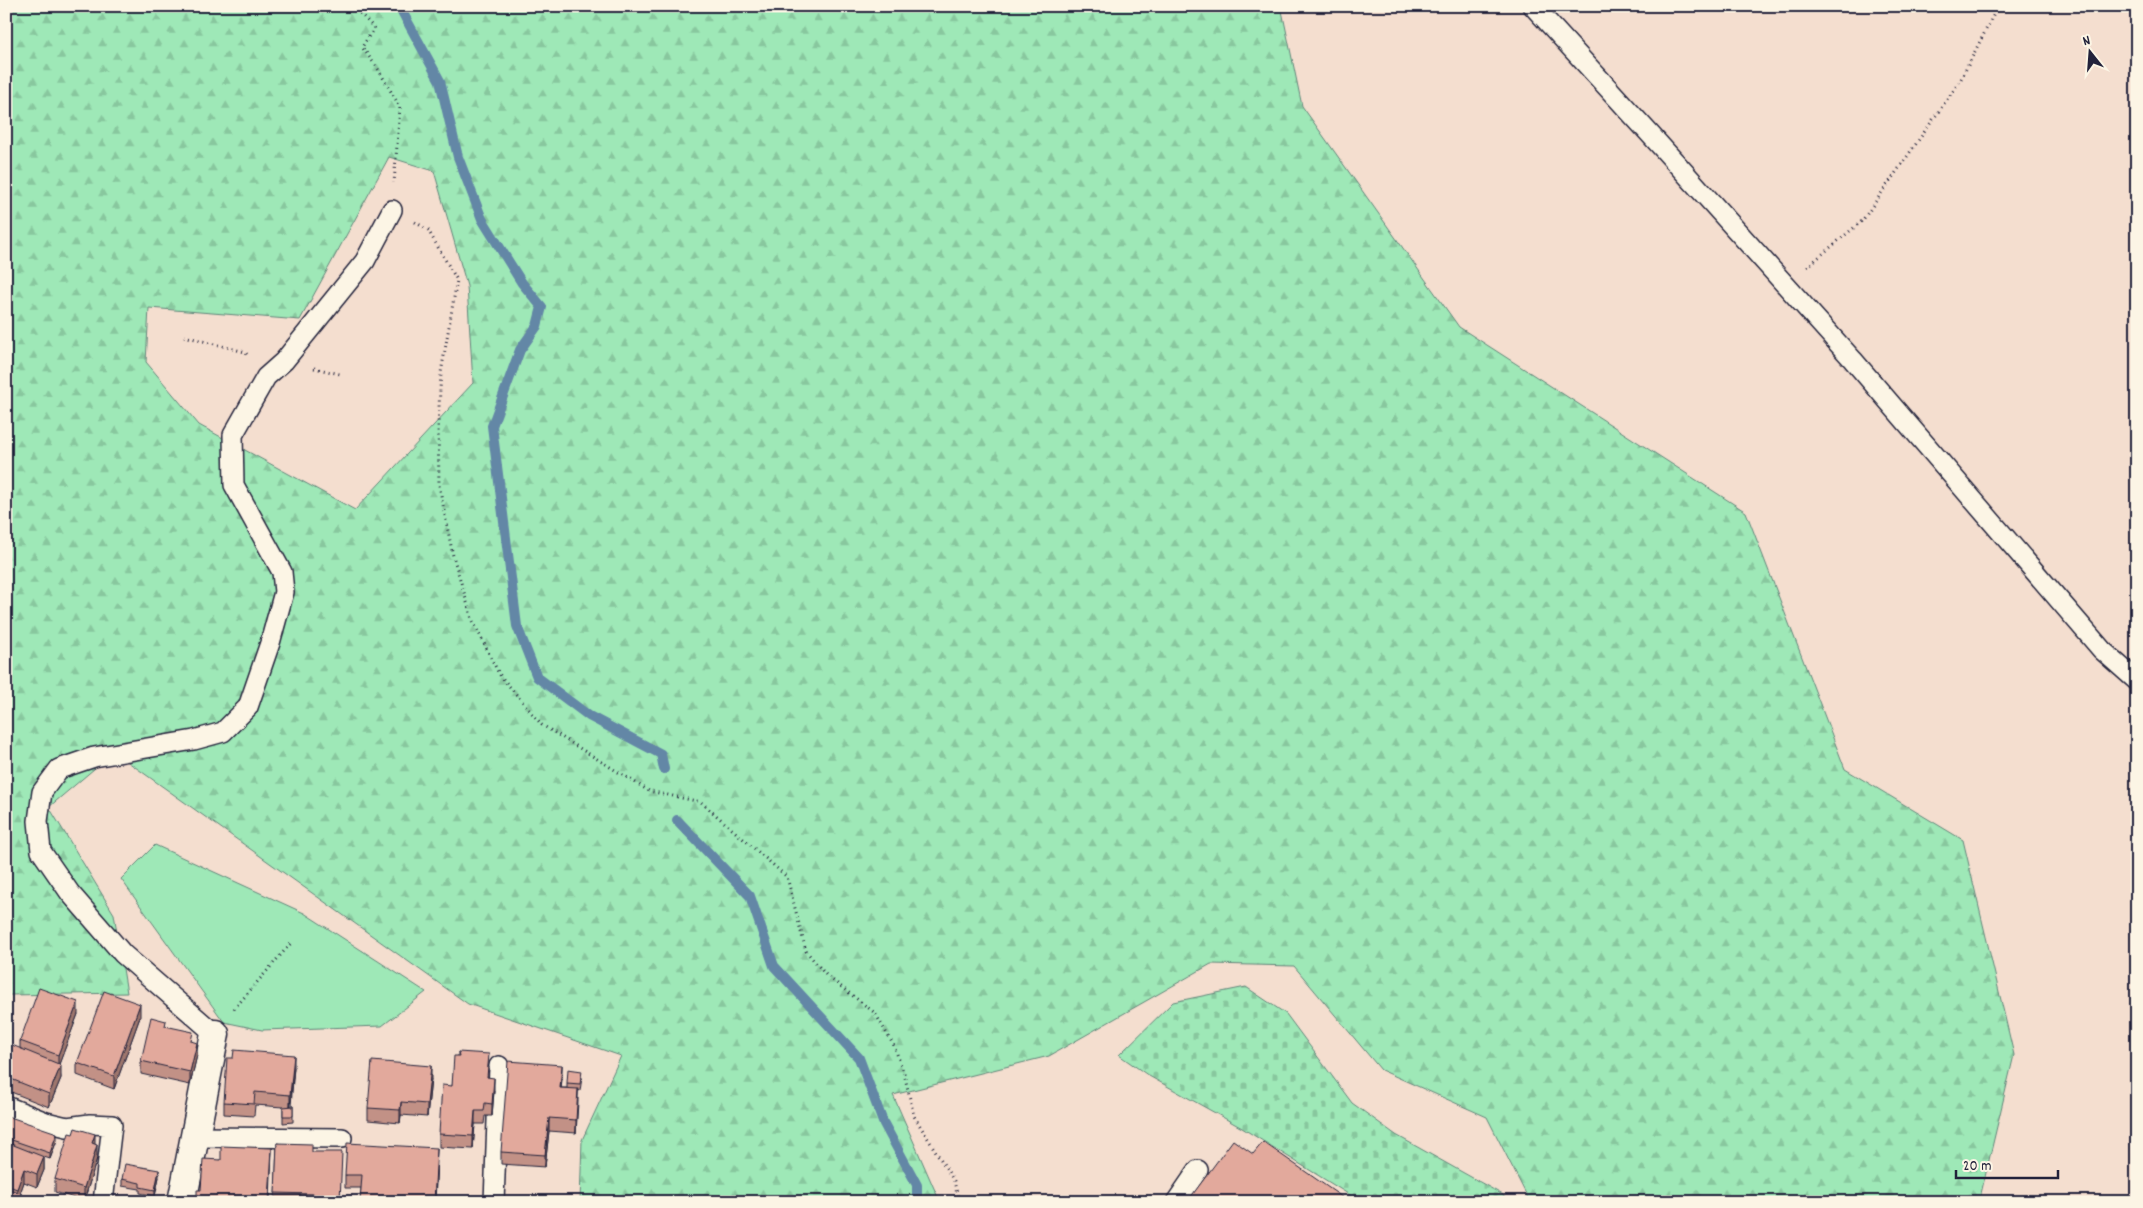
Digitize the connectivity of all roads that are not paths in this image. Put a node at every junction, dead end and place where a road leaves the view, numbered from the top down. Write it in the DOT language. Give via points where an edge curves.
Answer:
graph roads {
  1 [pos="1532,6"];
  2 [pos="392,210"];
  3 [pos="2137,681"];
  4 [pos="215,1034"];
  5 [pos="499,1066"];
  6 [pos="6,1106"];
  7 [pos="194,1137"];
  8 [pos="342,1138"];
  9 [pos="1198,1170"];
  10 [pos="104,1202"];
  11 [pos="182,1202"];
  12 [pos="494,1202"];
  13 [pos="1176,1202"];
  1 -- 3 [label="lane" via="1785,284 2102,650"];
  2 -- 4 [label="lane" via="365,261 284,361 266,377 233,435 234,485 282,572 284,592 248,707 223,732 94,757 59,769 42,792 38,821 41,851 70,893 123,954"];
  4 -- 7 [label="street"];
  5 -- 12 [label="lane"];
  6 -- 10 [label="lane" via="66,1127 112,1125"];
  7 -- 8 [label="lane"];
  7 -- 11 [label="street"];
  9 -- 13 [label="lane"];
}
